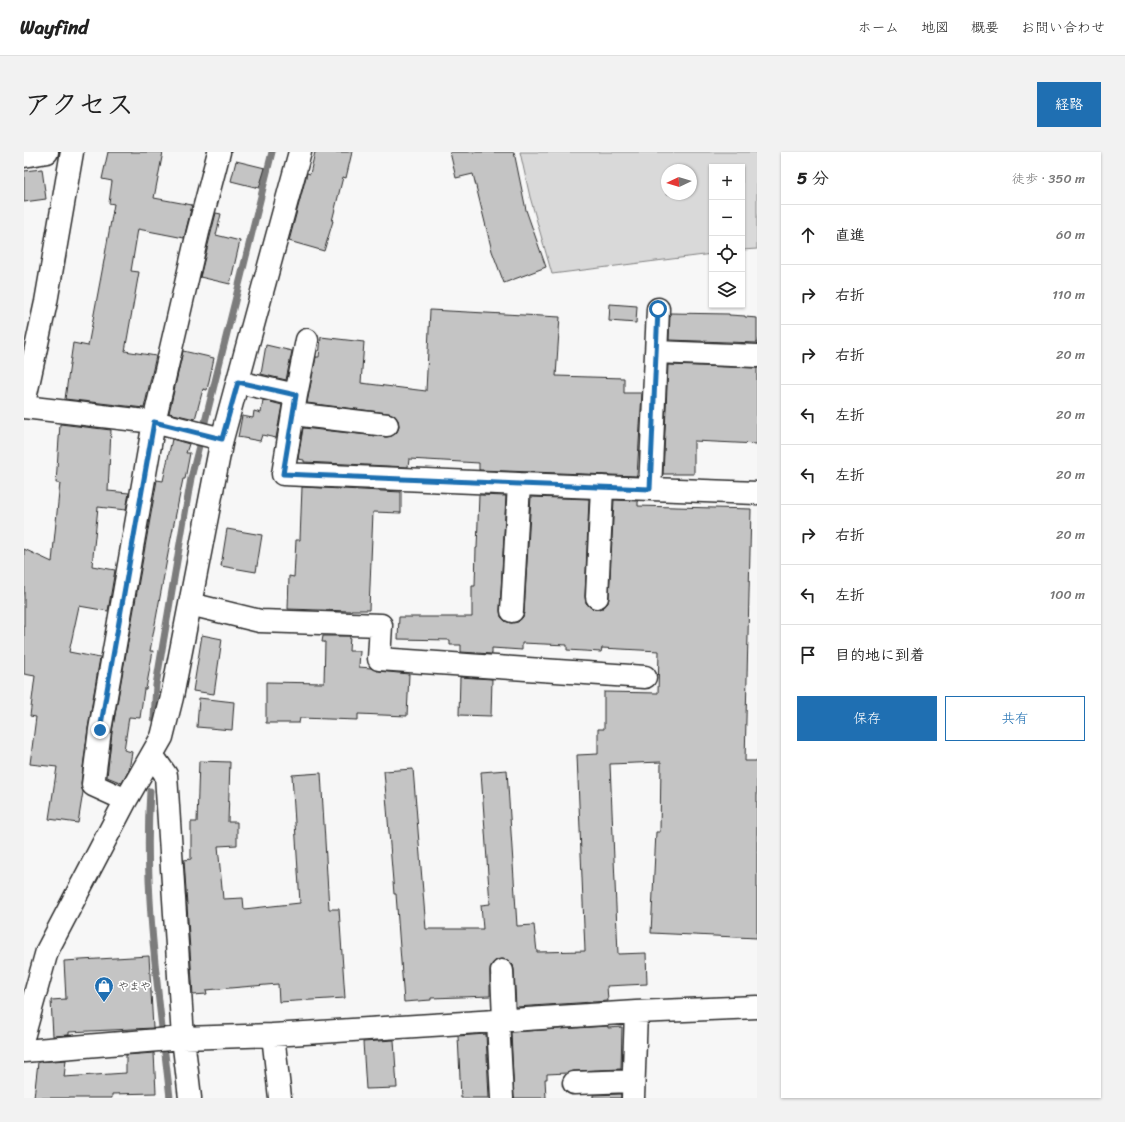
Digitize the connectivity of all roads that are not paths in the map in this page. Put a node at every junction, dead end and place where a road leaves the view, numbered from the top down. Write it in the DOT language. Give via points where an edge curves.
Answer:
graph roads {
  1 [pos="47,152"];
  2 [pos="72,152"];
  3 [pos="219,152"];
  4 [pos="300,152"];
  5 [pos="24,156"];
  6 [pos="658,309"];
  7 [pos="307,340"];
  8 [pos="656,352"];
  9 [pos="757,356"];
  10 [pos="238,382"];
  11 [pos="24,402"];
  12 [pos="294,405"];
  13 [pos="24,406"];
  14 [pos="154,422"];
  15 [pos="387,425"];
  16 [pos="219,438"];
  17 [pos="519,484"];
  18 [pos="602,487"];
  19 [pos="650,489"];
  20 [pos="757,493"];
  21 [pos="597,597"];
  22 [pos="190,604"];
  23 [pos="512,611"];
  24 [pos="645,677"];
  25 [pos="152,755"];
  26 [pos="126,800"];
  27 [pos="502,971"];
  28 [pos="757,1007"];
  29 [pos="636,1012"];
  30 [pos="501,1020"];
  31 [pos="24,1034"];
  32 [pos="273,1035"];
  33 [pos="180,1038"];
  34 [pos="24,1051"];
  35 [pos="574,1083"];
  36 [pos="633,1090"];
  37 [pos="190,1098"];
  38 [pos="280,1098"];
  39 [pos="502,1098"];
  1 -- 5 [label="street"];
  2 -- 11 [label="street" via="46,302"];
  3 -- 14 [label="street"];
  4 -- 10 [label="street"];
  6 -- 8 [label="street"];
  7 -- 12 [label="street"];
  8 -- 9 [label="street"];
  8 -- 19 [label="street"];
  10 -- 12 [label="street"];
  10 -- 16 [label="street"];
  12 -- 15 [label="street"];
  12 -- 17 [label="street" via="283,474"];
  13 -- 14 [label="street"];
  14 -- 16 [label="street"];
  14 -- 26 [label="street" via="100,730 93,785"];
  16 -- 22 [label="street"];
  17 -- 18 [label="street"];
  17 -- 23 [label="street"];
  18 -- 19 [label="street"];
  18 -- 21 [label="street"];
  19 -- 20 [label="street"];
  22 -- 24 [label="street" via="260,621 381,625 379,658"];
  22 -- 25 [label="street" via="164,731"];
  25 -- 26 [label="street"];
  25 -- 33 [label="street" via="166,775"];
  26 -- 31 [label="street" via="47,951"];
  27 -- 30 [label="street"];
  28 -- 29 [label="street"];
  29 -- 30 [label="street"];
  29 -- 36 [label="street"];
  30 -- 32 [label="street"];
  30 -- 39 [label="street"];
  32 -- 33 [label="street"];
  32 -- 38 [label="street"];
  33 -- 34 [label="street"];
  33 -- 37 [label="street"];
  35 -- 36 [label="street"];
}
